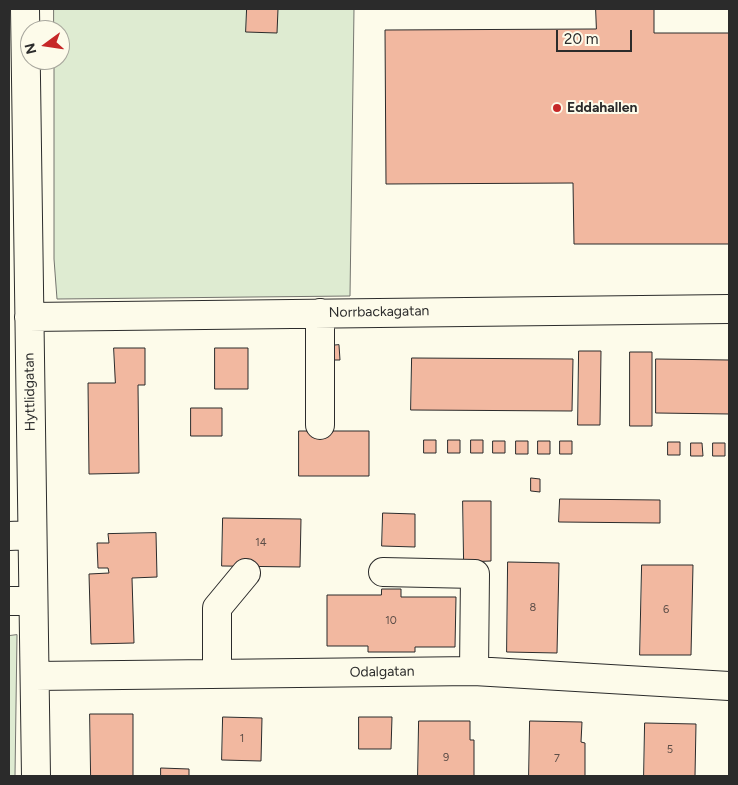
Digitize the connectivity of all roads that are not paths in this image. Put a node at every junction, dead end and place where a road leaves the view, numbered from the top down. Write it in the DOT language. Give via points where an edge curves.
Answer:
graph roads {
  1 [pos="25,9"];
  2 [pos="18,122"];
  3 [pos="19,188"];
  4 [pos="729,309"];
  5 [pos="320,313"];
  6 [pos="22,320"];
  7 [pos="20,392"];
  8 [pos="320,424"];
  9 [pos="20,535"];
  10 [pos="383,572"];
  11 [pos="246,573"];
  12 [pos="21,601"];
  13 [pos="474,671"];
  14 [pos="218,674"];
  15 [pos="35,676"];
  16 [pos="729,686"];
  17 [pos="36,776"];
  1 -- 2 [label="street, Hyttlidgatan"];
  2 -- 3 [label="street, Hyttlidgatan"];
  3 -- 6 [label="street, Hyttlidgatan"];
  4 -- 5 [label="street, Norrbackagatan"];
  5 -- 6 [label="street, Norrbackagatan"];
  5 -- 8 [label="street"];
  6 -- 7 [label="street, Hyttlidgatan"];
  7 -- 9 [label="street, Hyttlidgatan"];
  9 -- 12 [label="street, Hyttlidgatan"];
  10 -- 13 [label="street" via="475,574"];
  11 -- 14 [label="street" via="217,608"];
  12 -- 15 [label="street, Hyttlidgatan"];
  13 -- 14 [label="street, Odalgatan"];
  13 -- 16 [label="street, Odalgatan"];
  14 -- 15 [label="street, Odalgatan"];
  15 -- 17 [label="street, Hyttlidgatan"];
}
